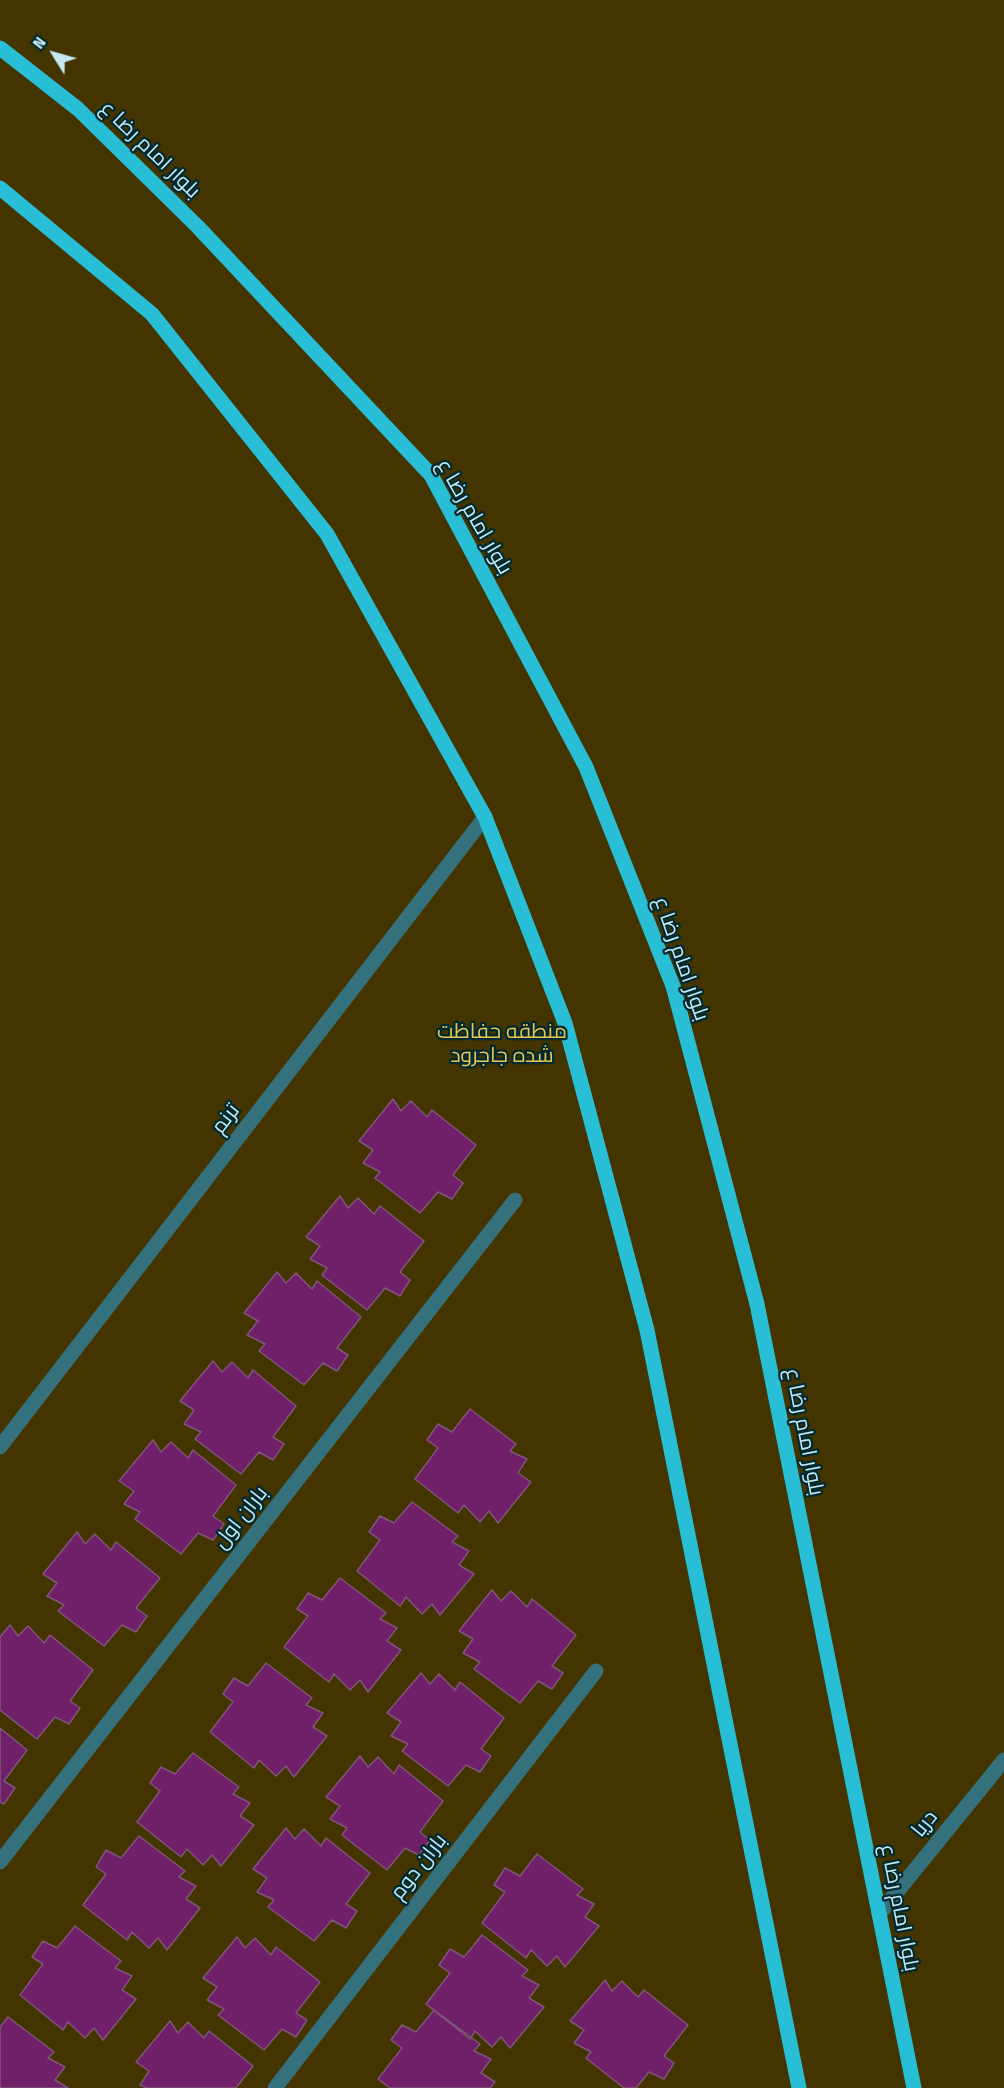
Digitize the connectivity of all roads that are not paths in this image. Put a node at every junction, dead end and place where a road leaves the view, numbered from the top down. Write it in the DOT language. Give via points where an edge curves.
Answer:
graph roads {
  1 [pos="0,48"];
  2 [pos="0,188"];
  3 [pos="485,817"];
  4 [pos="515,1200"];
  5 [pos="0,1447"];
  6 [pos="596,1671"];
  7 [pos="1004,1760"];
  8 [pos="0,1862"];
  9 [pos="879,1914"];
  10 [pos="275,2088"];
  11 [pos="799,2088"];
  12 [pos="914,2088"];
  1 -- 9 [label="main road, بلوار امام رضا ع" via="78,109 190,219 431,476 586,767 673,986 757,1304"];
  2 -- 3 [label="main road" via="152,314 327,534"];
  3 -- 5 [label="street, ترنم"];
  3 -- 11 [label="main road" via="566,1023 647,1330"];
  4 -- 8 [label="street, باران اول"];
  6 -- 10 [label="street, باران دوم"];
  7 -- 9 [label="street, دریا"];
  9 -- 12 [label="main road, بلوار امام رضا ع"];
}
